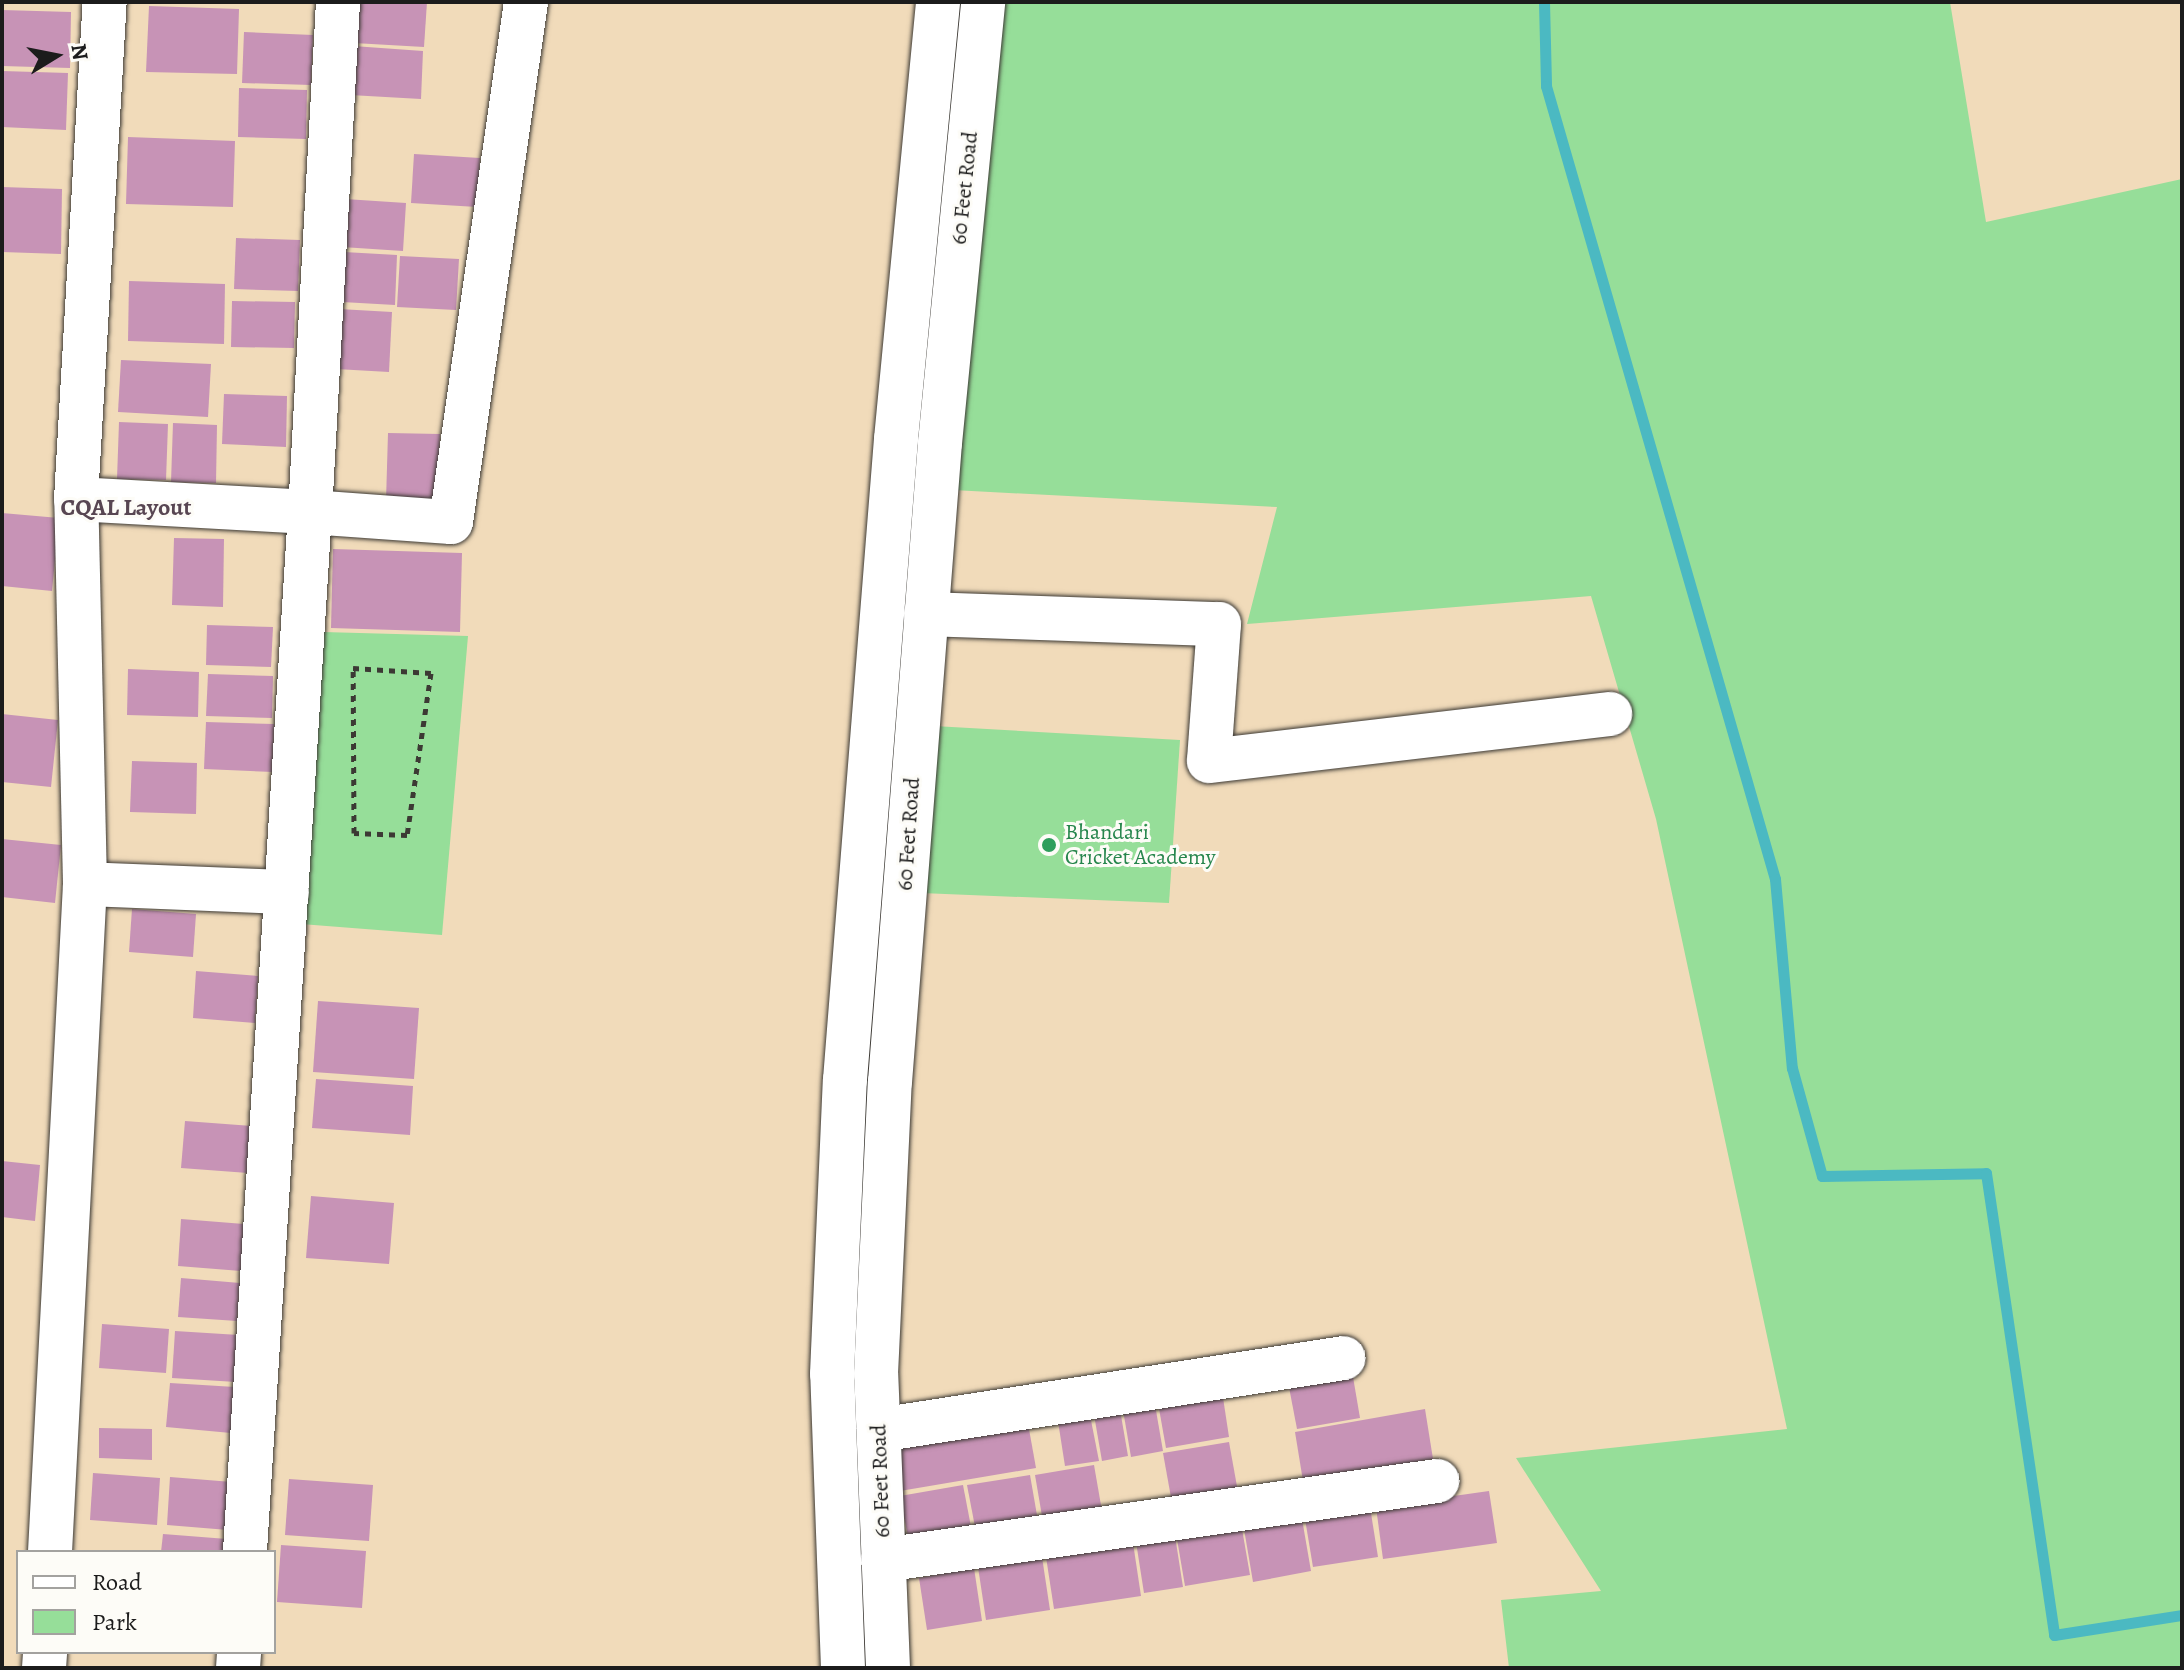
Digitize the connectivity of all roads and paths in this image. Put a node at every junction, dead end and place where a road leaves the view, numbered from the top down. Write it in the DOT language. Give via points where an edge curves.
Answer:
graph roads {
  1 [pos="105,2"];
  2 [pos="338,2"];
  3 [pos="526,2"];
  4 [pos="938,2"];
  5 [pos="983,2"];
  6 [pos="76,499"];
  7 [pos="310,512"];
  8 [pos="926,614"];
  9 [pos="353,668"];
  10 [pos="1610,714"];
  11 [pos="85,884"];
  12 [pos="287,892"];
  13 [pos="1343,1358"];
  14 [pos="879,1430"];
  15 [pos="1437,1481"];
  16 [pos="50,1550"];
  17 [pos="245,1550"];
  18 [pos="883,1560"];
  19 [pos="843,1668"];
  20 [pos="888,1668"];
  1 -- 6 [label="street"];
  2 -- 7 [label="street"];
  3 -- 7 [label="street" via="451,522"];
  4 -- 19 [label="street, 60 Feet Road" via="894,453 845,1080 832,1374"];
  5 -- 8 [label="street, 60 Feet Road"];
  6 -- 7 [label="street"];
  6 -- 11 [label="street"];
  7 -- 12 [label="street"];
  8 -- 10 [label="street" via="1219,624 1209,761"];
  8 -- 14 [label="street, 60 Feet Road" via="890,1082 876,1374"];
  9 -- 9 [label="path" via="431,673 407,835 354,833"];
  11 -- 12 [label="street"];
  11 -- 16 [label="street"];
  12 -- 17 [label="street"];
  13 -- 14 [label="street"];
  14 -- 18 [label="street, 60 Feet Road"];
  15 -- 18 [label="street"];
  18 -- 20 [label="street, 60 Feet Road"];
}
